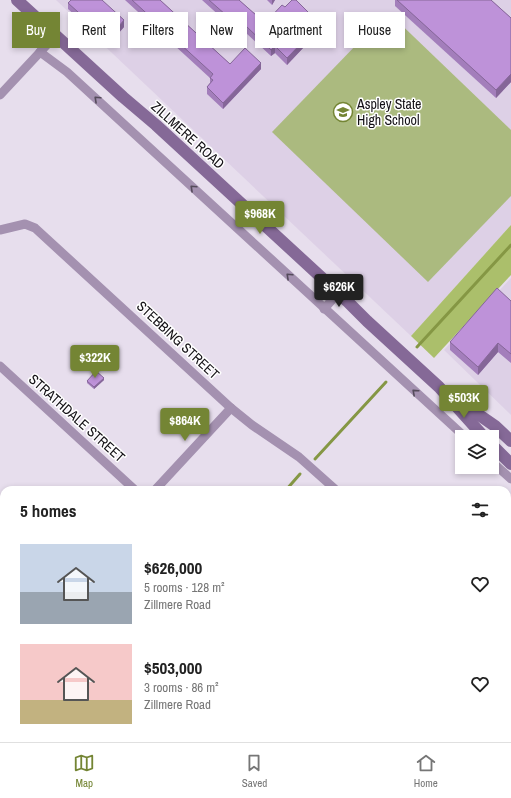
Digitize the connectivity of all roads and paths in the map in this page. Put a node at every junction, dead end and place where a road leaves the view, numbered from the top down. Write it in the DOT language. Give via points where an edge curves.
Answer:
graph roads {
  1 [pos="17,0"];
  2 [pos="30,12"];
  3 [pos="60,40"];
  4 [pos="44,48"];
  5 [pos="40,52"];
  6 [pos="0,96"];
  7 [pos="0,230"];
  8 [pos="338,293"];
  9 [pos="324,309"];
  10 [pos="0,366"];
  11 [pos="439,387"];
  12 [pos="231,408"];
  13 [pos="457,430"];
  14 [pos="478,430"];
  15 [pos="511,441"];
  16 [pos="499,452"];
  17 [pos="511,464"];
  18 [pos="499,468"];
  19 [pos="511,479"];
  20 [pos="131,486"];
  21 [pos="159,486"];
  22 [pos="332,486"];
  1 -- 2 [label="main road, ZILLMERE ROAD"];
  3 -- 8 [label="main road, ZILLMERE ROAD"];
  4 -- 5 [label="street"];
  5 -- 6 [label="street"];
  9 -- 5 [label="street, one-way" via="67,72"];
  7 -- 12 [label="street, STEBBING STREET" via="25,224 35,228"];
  8 -- 9 [label="street"];
  8 -- 11 [label="main road, ZILLMERE ROAD"];
  13 -- 9 [label="street, one-way"];
  10 -- 20 [label="street, STRATHDALE STREET"];
  11 -- 14 [label="main road, ZILLMERE ROAD"];
  11 -- 15 [label="main road, ZILLMERE ROAD" via="495,426"];
  12 -- 21 [label="street"];
  12 -- 22 [label="street, STEBBING STREET" via="299,457"];
  16 -- 17 [label="main road"];
  18 -- 19 [label="street"];
}
